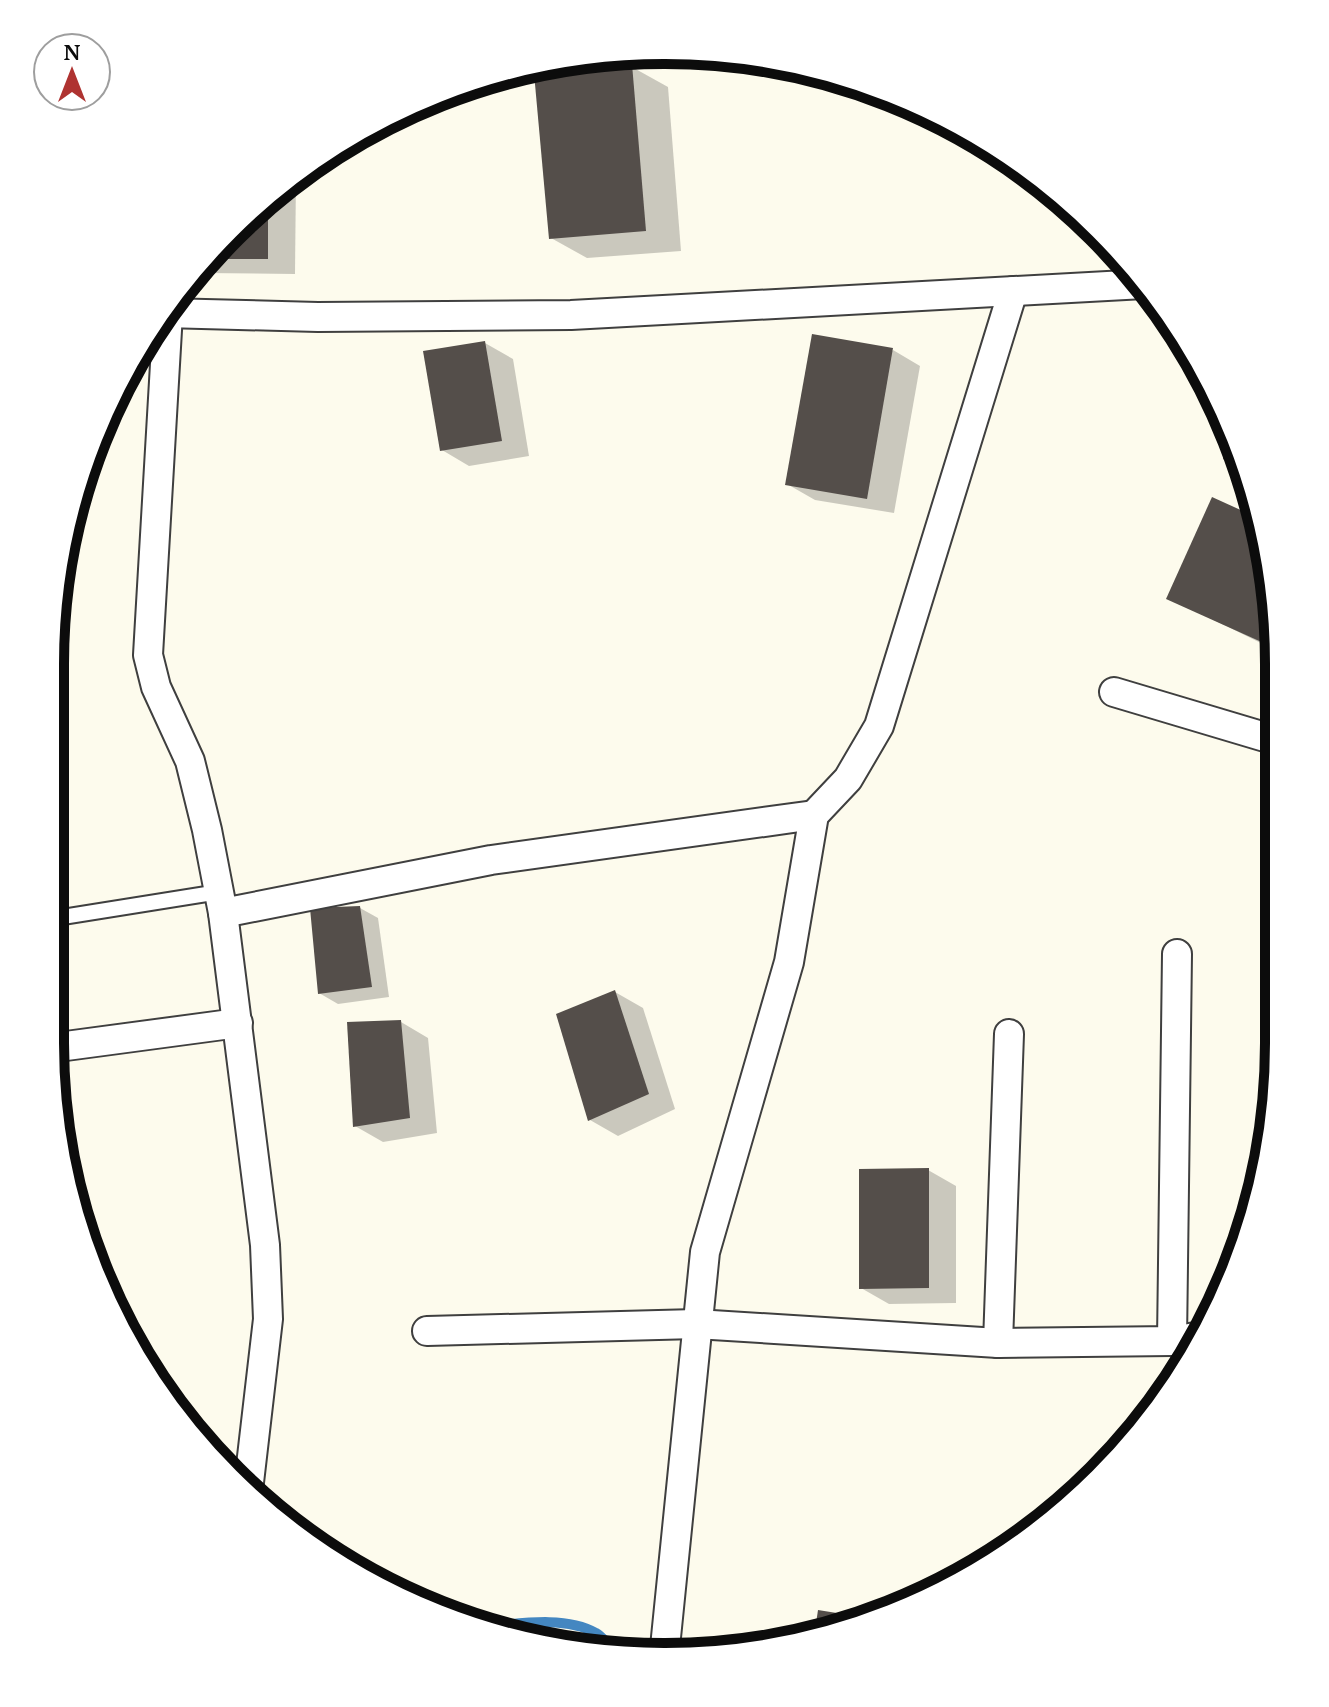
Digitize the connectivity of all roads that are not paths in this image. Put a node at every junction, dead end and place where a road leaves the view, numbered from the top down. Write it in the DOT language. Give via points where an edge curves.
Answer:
graph roads {
  1 [pos="1129,285"];
  2 [pos="1013,291"];
  3 [pos="178,313"];
  4 [pos="166,329"];
  5 [pos="1114,692"];
  6 [pos="1265,737"];
  7 [pos="814,815"];
  8 [pos="221,902"];
  9 [pos="64,918"];
  10 [pos="1177,954"];
  11 [pos="238,1023"];
  12 [pos="1009,1034"];
  13 [pos="64,1046"];
  14 [pos="696,1324"];
  15 [pos="427,1331"];
  16 [pos="1187,1338"];
  17 [pos="1172,1341"];
  18 [pos="998,1343"];
  19 [pos="250,1476"];
  20 [pos="665,1643"];
  1 -- 2 [label="street"];
  2 -- 3 [label="street" via="571,315"];
  2 -- 7 [label="street" via="879,726 848,779"];
  4 -- 8 [label="street" via="148,655 156,687 190,761"];
  5 -- 6 [label="street"];
  7 -- 8 [label="street"];
  7 -- 14 [label="street" via="789,962 705,1252"];
  8 -- 9 [label="lane"];
  8 -- 11 [label="street"];
  10 -- 17 [label="street"];
  11 -- 13 [label="street"];
  11 -- 19 [label="street" via="265,1245 268,1319"];
  12 -- 18 [label="street"];
  14 -- 15 [label="street"];
  14 -- 18 [label="street"];
  14 -- 20 [label="street"];
  16 -- 17 [label="street"];
  17 -- 18 [label="street"];
}
